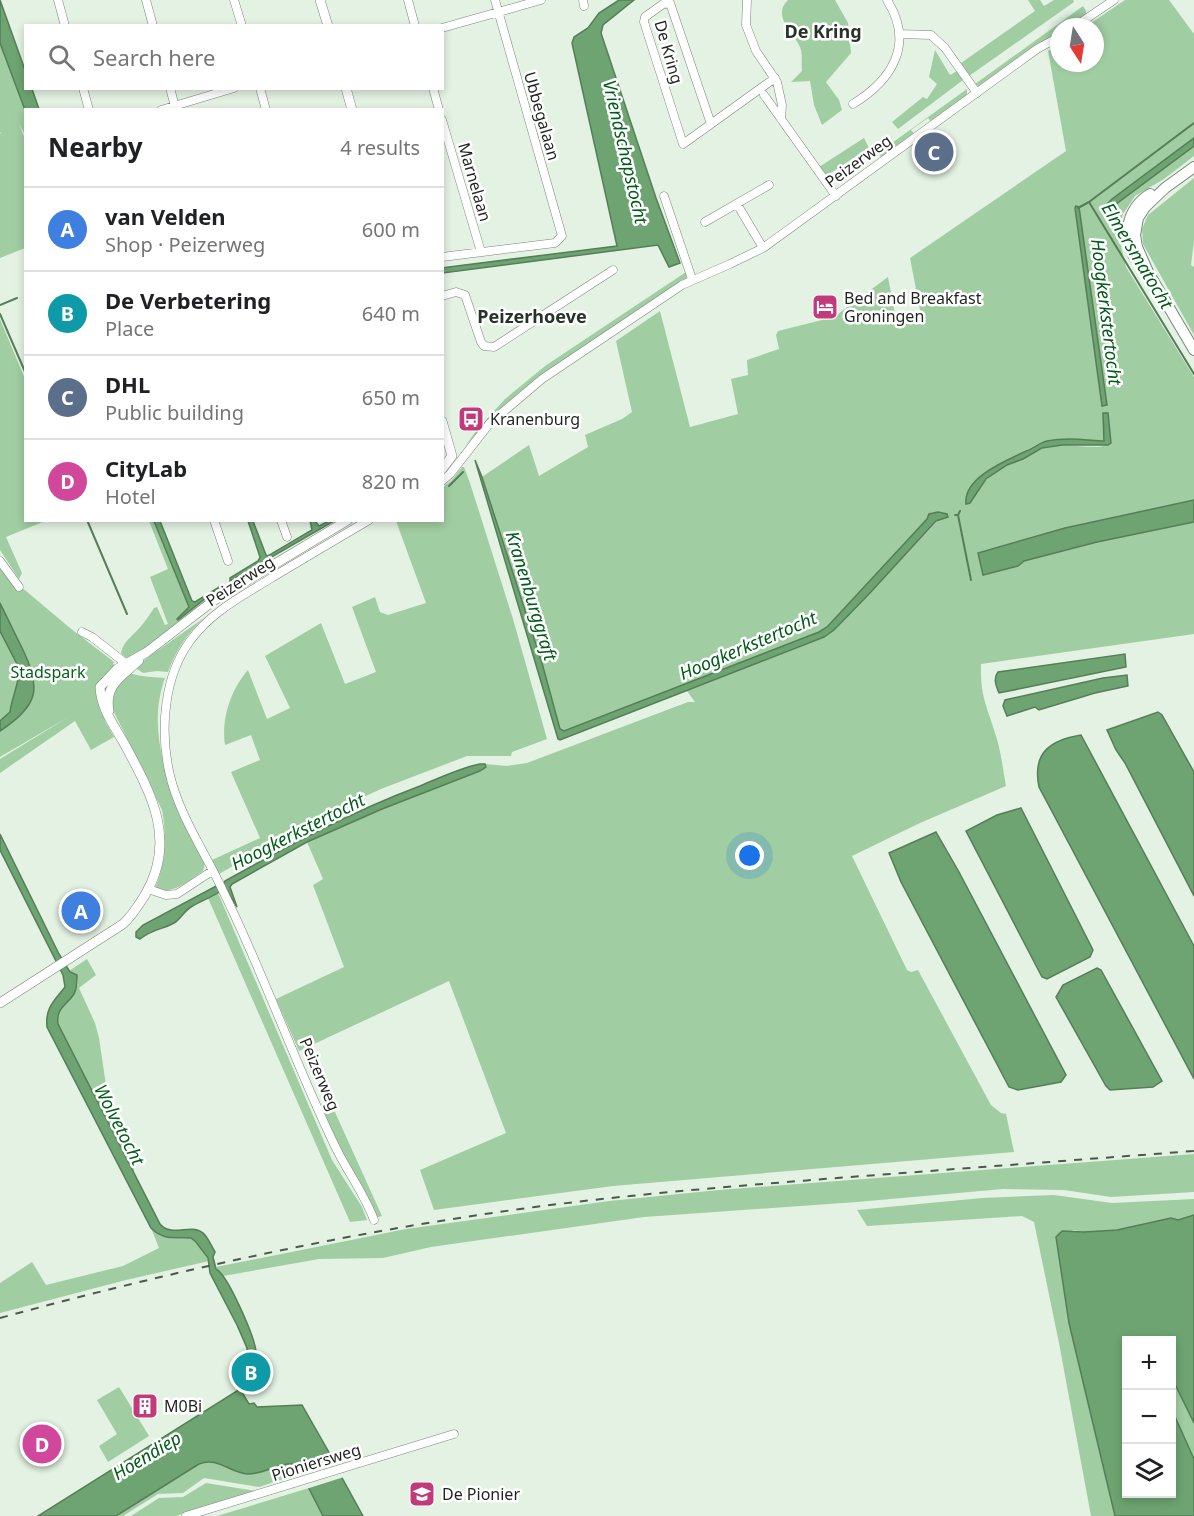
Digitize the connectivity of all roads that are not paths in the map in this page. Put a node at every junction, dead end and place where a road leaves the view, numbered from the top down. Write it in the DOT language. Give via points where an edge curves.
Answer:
graph roads {
  1 [pos="58,0"];
  2 [pos="146,0"];
  3 [pos="234,0"];
  4 [pos="320,0"];
  5 [pos="408,0"];
  6 [pos="495,0"];
  7 [pos="541,0"];
  8 [pos="747,0"];
  9 [pos="887,0"];
  10 [pos="1114,0"];
  11 [pos="498,12"];
  12 [pos="1087,18"];
  13 [pos="64,24"];
  14 [pos="152,24"];
  15 [pos="241,24"];
  16 [pos="327,24"];
  17 [pos="414,24"];
  18 [pos="444,27"];
  19 [pos="899,34"];
  20 [pos="1050,42"];
  21 [pos="775,78"];
  22 [pos="84,90"];
  23 [pos="171,90"];
  24 [pos="228,90"];
  25 [pos="261,90"];
  26 [pos="347,90"];
  27 [pos="434,90"];
  28 [pos="977,93"];
  29 [pos="764,95"];
  30 [pos="853,104"];
  31 [pos="176,107"];
  32 [pos="88,108"];
  33 [pos="265,108"];
  34 [pos="351,108"];
  35 [pos="439,108"];
  36 [pos="781,119"];
  37 [pos="711,124"];
  38 [pos="444,127"];
  39 [pos="1194,167"];
  40 [pos="769,184"];
  41 [pos="664,196"];
  42 [pos="836,196"];
  43 [pos="737,204"];
  44 [pos="705,222"];
  45 [pos="763,248"];
  46 [pos="481,252"];
  47 [pos="444,257"];
  48 [pos="614,270"];
  49 [pos="692,279"];
  50 [pos="444,295"];
  51 [pos="1194,350"];
  52 [pos="444,432"];
  53 [pos="448,453"];
  54 [pos="444,479"];
  55 [pos="215,522"];
  56 [pos="282,522"];
  57 [pos="345,522"];
  58 [pos="366,522"];
  59 [pos="287,537"];
  60 [pos="0,561"];
  61 [pos="228,561"];
  62 [pos="19,587"];
  63 [pos="82,632"];
  64 [pos="128,665"];
  65 [pos="212,871"];
  66 [pos="148,889"];
  67 [pos="0,1003"];
  68 [pos="374,1220"];
  69 [pos="454,1434"];
  70 [pos="186,1516"];
  1 -- 13 [label="street"];
  2 -- 14 [label="street"];
  3 -- 15 [label="street"];
  4 -- 16 [label="street"];
  5 -- 17 [label="street"];
  6 -- 11 [label="street, Ubbegalaan"];
  7 -- 11 [label="street"];
  8 -- 21 [label="street" via="746,25 751,39"];
  9 -- 19 [label="street"];
  10 -- 12 [label="street"];
  11 -- 18 [label="street"];
  11 -- 46 [label="street, Ubbegalaan" via="562,233 561,240 555,243"];
  19 -- 28 [label="street" via="931,35"];
  19 -- 30 [label="street" via="898,50 888,74 879,86"];
  20 -- 28 [label="street, Peizerweg"];
  21 -- 36 [label="street" via="782,105"];
  21 -- 37 [label="street, De Kring"];
  22 -- 32 [label="street"];
  23 -- 31 [label="street"];
  24 -- 31 [label="street"];
  25 -- 33 [label="street"];
  26 -- 34 [label="street"];
  27 -- 35 [label="street"];
  28 -- 42 [label="street, Peizerweg"];
  29 -- 36 [label="street"];
  36 -- 42 [label="street"];
  37 -- 37 [label="street, De Kring" via="683,144 644,22 663,3 670,3"];
  38 -- 46 [label="street, Marnelaan"];
  39 -- 51 [label="main road" via="1145,207 1135,235 1148,272"];
  40 -- 43 [label="street"];
  41 -- 49 [label="street"];
  42 -- 45 [label="street, Peizerweg"];
  43 -- 44 [label="street"];
  43 -- 45 [label="street"];
  45 -- 49 [label="street, Peizerweg"];
  46 -- 47 [label="street"];
  48 -- 50 [label="street" via="494,347 481,342 465,295 456,292"];
  49 -- 54 [label="street, Peizerweg" via="534,386 490,423"];
  52 -- 53 [label="street"];
  55 -- 61 [label="street"];
  56 -- 59 [label="street"];
  57 -- 64 [label="street, Peizerweg" via="224,594"];
  58 -- 65 [label="street, Peizerweg" via="213,615 179,658 165,711 168,763 177,794"];
  60 -- 62 [label="street"];
  63 -- 64 [label="street"];
  64 -- 66 [label="street, Peizerweg" via="111,674 100,687 102,705 157,815 160,851"];
  65 -- 66 [label="street" via="177,894 166,896"];
  65 -- 68 [label="street, Peizerweg" via="334,1146"];
  66 -- 67 [label="street, Peizerweg" via="123,924"];
  69 -- 70 [label="street, Pioniersweg"];
}
